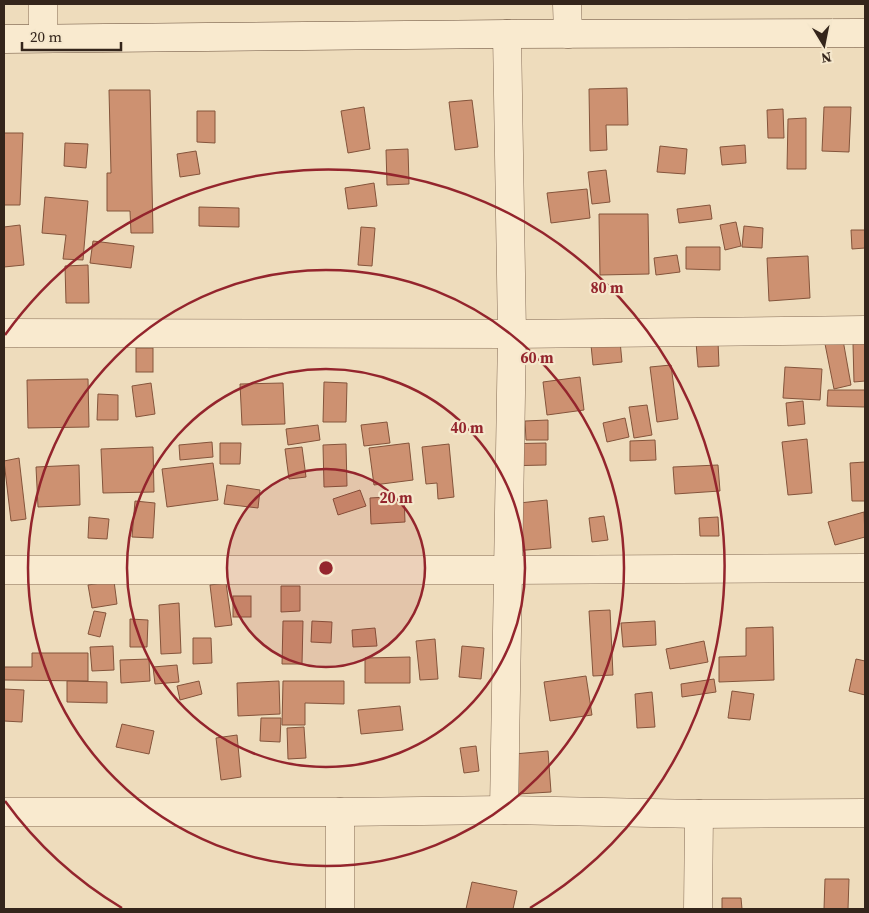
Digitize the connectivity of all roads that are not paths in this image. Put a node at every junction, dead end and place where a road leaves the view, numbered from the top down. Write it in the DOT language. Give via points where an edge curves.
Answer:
graph roads {
  1 [pos="43,4"];
  2 [pos="567,4"];
  3 [pos="865,33"];
  4 [pos="508,34"];
  5 [pos="568,34"];
  6 [pos="43,38"];
  7 [pos="4,39"];
  8 [pos="865,330"];
  9 [pos="4,333"];
  10 [pos="512,334"];
  11 [pos="865,568"];
  12 [pos="4,570"];
  13 [pos="507,570"];
  14 [pos="504,810"];
  15 [pos="4,812"];
  16 [pos="340,812"];
  17 [pos="865,813"];
  18 [pos="698,814"];
  19 [pos="340,909"];
  20 [pos="698,909"];
  1 -- 6 [label="street"];
  2 -- 5 [label="street"];
  3 -- 5 [label="street"];
  4 -- 5 [label="street"];
  4 -- 6 [label="street"];
  4 -- 10 [label="street"];
  6 -- 7 [label="street"];
  8 -- 10 [label="street"];
  9 -- 10 [label="street"];
  10 -- 13 [label="street"];
  11 -- 13 [label="street"];
  12 -- 13 [label="street"];
  13 -- 14 [label="street"];
  14 -- 16 [label="street"];
  14 -- 18 [label="street"];
  15 -- 16 [label="street"];
  16 -- 19 [label="street"];
  17 -- 18 [label="street"];
  18 -- 20 [label="street"];
}
